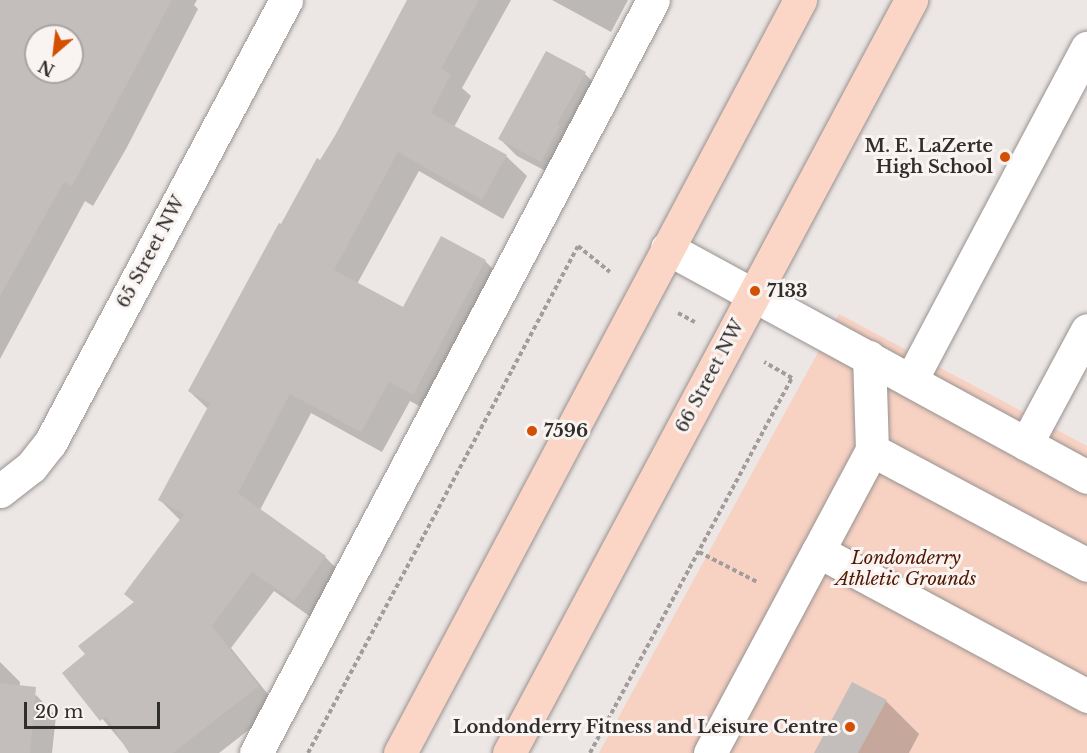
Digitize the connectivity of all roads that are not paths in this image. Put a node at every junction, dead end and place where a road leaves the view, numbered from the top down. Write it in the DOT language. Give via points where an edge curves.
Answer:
graph roads {
  1 [pos="286,0"];
  2 [pos="653,0"];
  3 [pos="800,0"];
  4 [pos="911,0"];
  5 [pos="1087,48"];
  6 [pos="667,248"];
  7 [pos="754,294"];
  8 [pos="1087,330"];
  9 [pos="869,357"];
  10 [pos="911,380"];
  11 [pos="1026,444"];
  12 [pos="872,450"];
  13 [pos="1087,477"];
  14 [pos="0,491"];
  15 [pos="818,551"];
  16 [pos="1087,565"];
  17 [pos="1087,696"];
  18 [pos="256,753"];
  19 [pos="400,753"];
  20 [pos="509,753"];
  21 [pos="710,753"];
  1 -- 14 [label="street, 65 Street NW" via="50,443 31,467"];
  2 -- 18 [label="street"];
  3 -- 6 [label="main road"];
  4 -- 7 [label="main road, 66 Street NW"];
  5 -- 10 [label="street"];
  6 -- 7 [label="street"];
  6 -- 19 [label="main road"];
  7 -- 9 [label="street"];
  7 -- 20 [label="main road, 66 Street NW"];
  8 -- 11 [label="street"];
  9 -- 10 [label="street"];
  9 -- 12 [label="street"];
  10 -- 11 [label="street"];
  11 -- 13 [label="street"];
  12 -- 15 [label="street"];
  12 -- 16 [label="street"];
  15 -- 17 [label="street"];
  15 -- 21 [label="street"];
}
